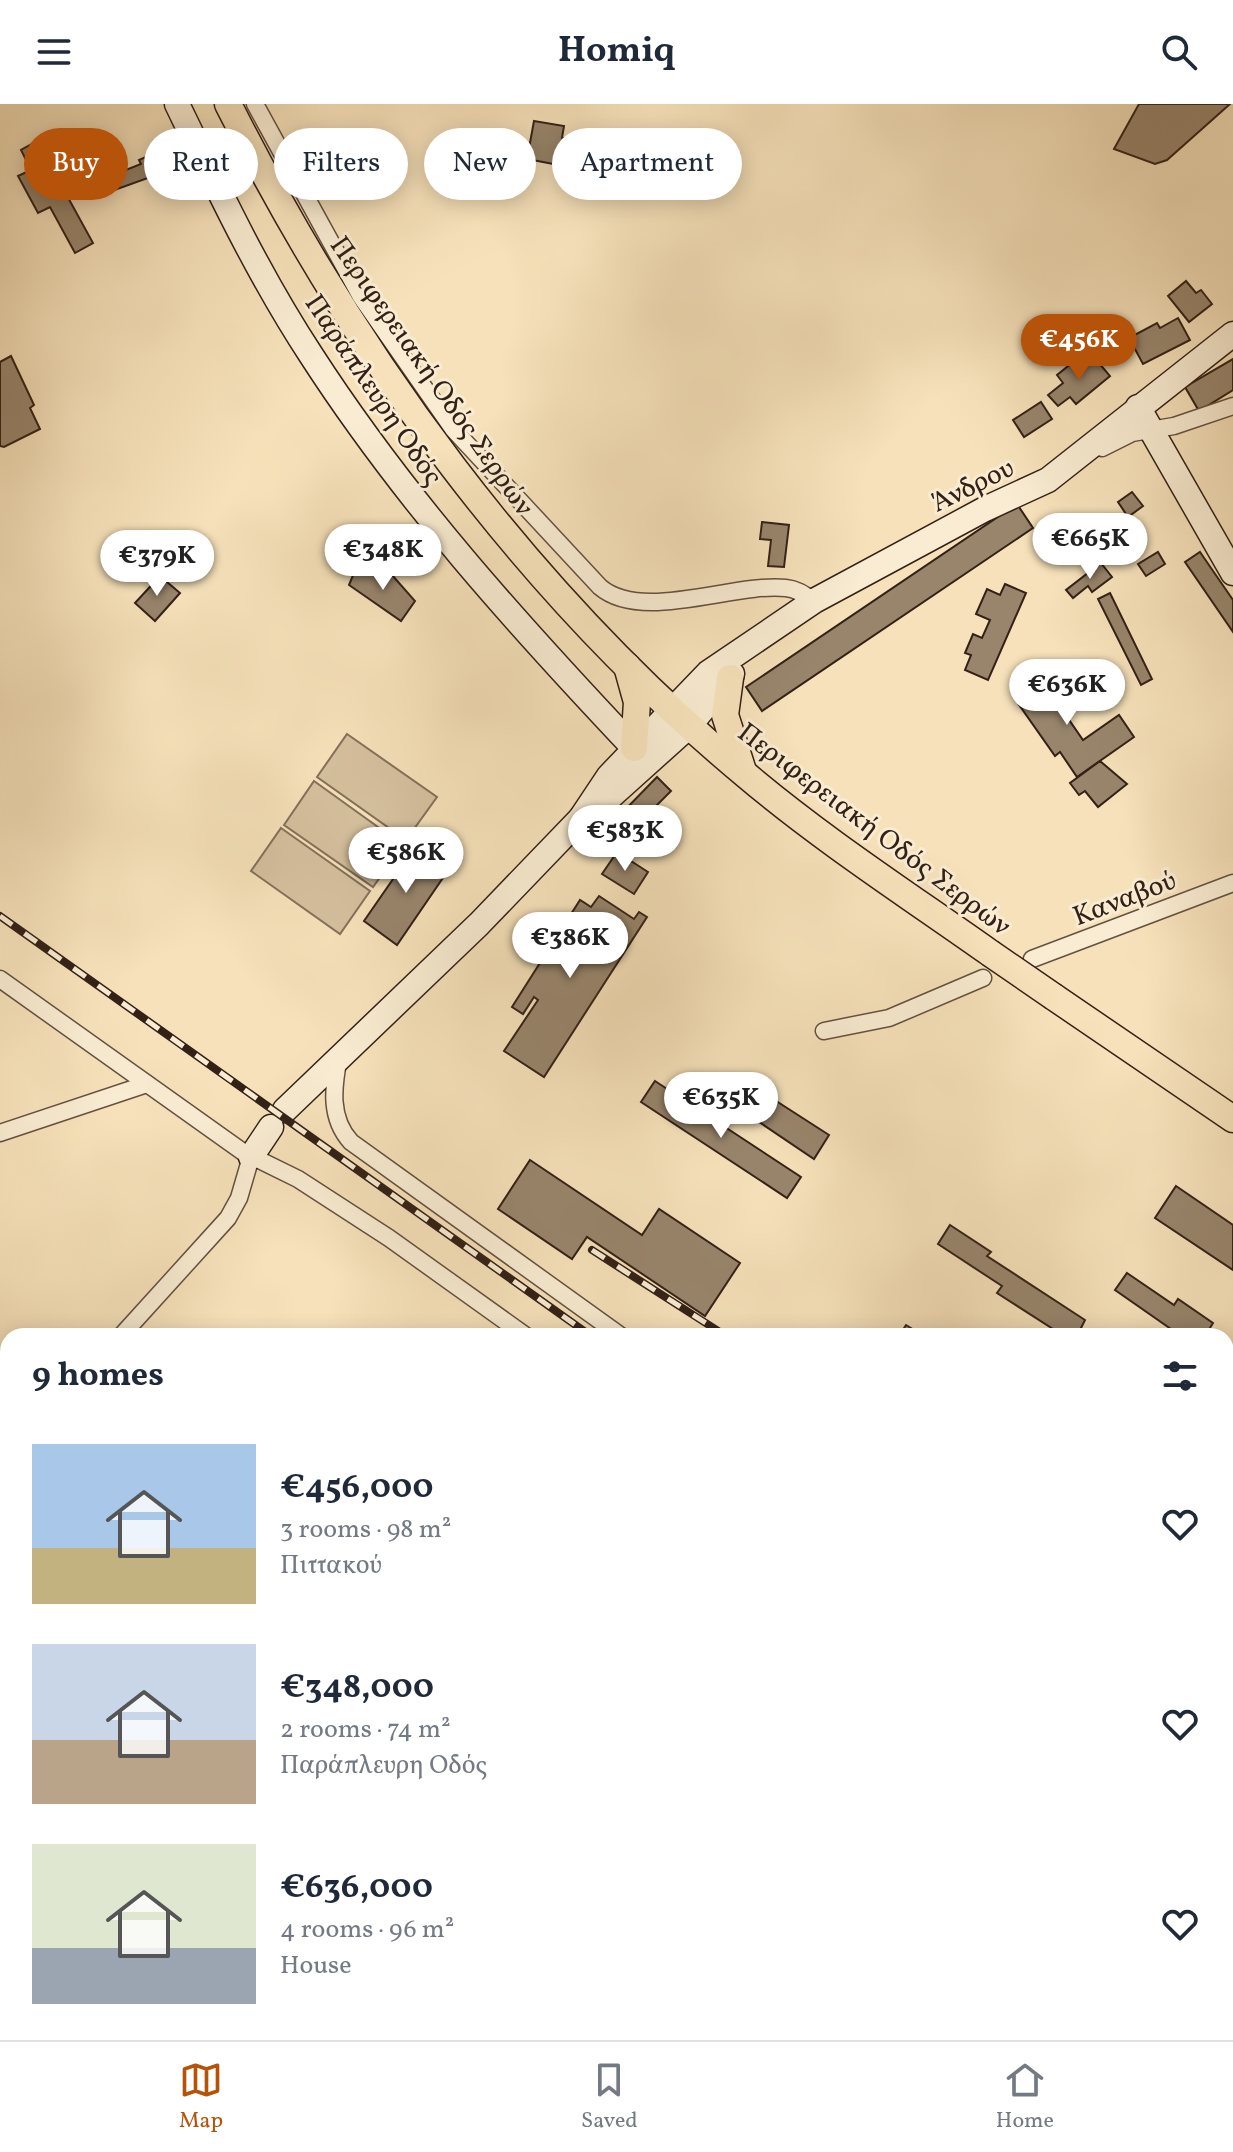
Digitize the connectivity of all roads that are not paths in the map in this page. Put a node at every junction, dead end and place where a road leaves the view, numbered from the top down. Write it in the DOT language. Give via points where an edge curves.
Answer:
graph roads {
  1 [pos="177,104"];
  2 [pos="228,104"];
  3 [pos="255,104"];
  4 [pos="1233,334"];
  5 [pos="1233,406"];
  6 [pos="1138,407"];
  7 [pos="1150,429"];
  8 [pos="1048,480"];
  9 [pos="1233,573"];
  10 [pos="814,601"];
  11 [pos="751,646"];
  12 [pos="627,666"];
  13 [pos="730,678"];
  14 [pos="680,717"];
  15 [pos="634,748"];
  16 [pos="744,774"];
  17 [pos="581,818"];
  18 [pos="1233,883"];
  19 [pos="1032,959"];
  20 [pos="987,966"];
  21 [pos="0,979"];
  22 [pos="824,1031"];
  23 [pos="340,1055"];
  24 [pos="147,1084"];
  25 [pos="1233,1119"];
  26 [pos="0,1133"];
  27 [pos="251,1157"];
  28 [pos="128,1328"];
  29 [pos="515,1328"];
  30 [pos="610,1328"];
  1 -- 15 [label="street, Παράπλευρη Οδός" via="263,275 310,355 404,488 473,573"];
  2 -- 12 [label="main road, Περιφερειακή Οδός Σερρών" via="280,208 410,407 497,524"];
  3 -- 10 [label="street" via="361,297 445,417 600,587 617,598 658,601 786,588"];
  4 -- 6 [label="street"];
  5 -- 7 [label="street, Άνδρου"];
  6 -- 7 [label="street"];
  6 -- 8 [label="street"];
  7 -- 8 [label="street, Άνδρου" via="1122,437"];
  7 -- 9 [label="street"];
  8 -- 10 [label="street, Άνδρου"];
  10 -- 11 [label="street, Άνδρου"];
  11 -- 13 [label="street"];
  11 -- 14 [label="street, Άνδρου" via="708,673"];
  12 -- 14 [label="main road, Περιφερειακή Οδός Σερρών"];
  12 -- 15 [label="main road" via="637,702"];
  13 -- 14 [label="street"];
  13 -- 16 [label="main road" via="725,715"];
  14 -- 15 [label="street"];
  14 -- 16 [label="main road, Περιφερειακή Οδός Σερρών"];
  14 -- 17 [label="street" via="610,797"];
  15 -- 17 [label="street"];
  16 -- 20 [label="main road, Περιφερειακή Οδός Σερρών"];
  17 -- 23 [label="street" via="479,924"];
  18 -- 19 [label="street, Καναβού"];
  20 -- 22 [label="street" via="889,1018"];
  20 -- 25 [label="main road, Περιφερειακή Οδός Σερρών, bridge" via="1054,997"];
  21 -- 24 [label="street"];
  23 -- 27 [label="street" via="278,1119"];
  23 -- 30 [label="street" via="334,1105 341,1131 351,1142"];
  24 -- 26 [label="street"];
  24 -- 27 [label="street"];
  27 -- 28 [label="street" via="231,1214"];
  27 -- 29 [label="street" via="298,1179"];
}
